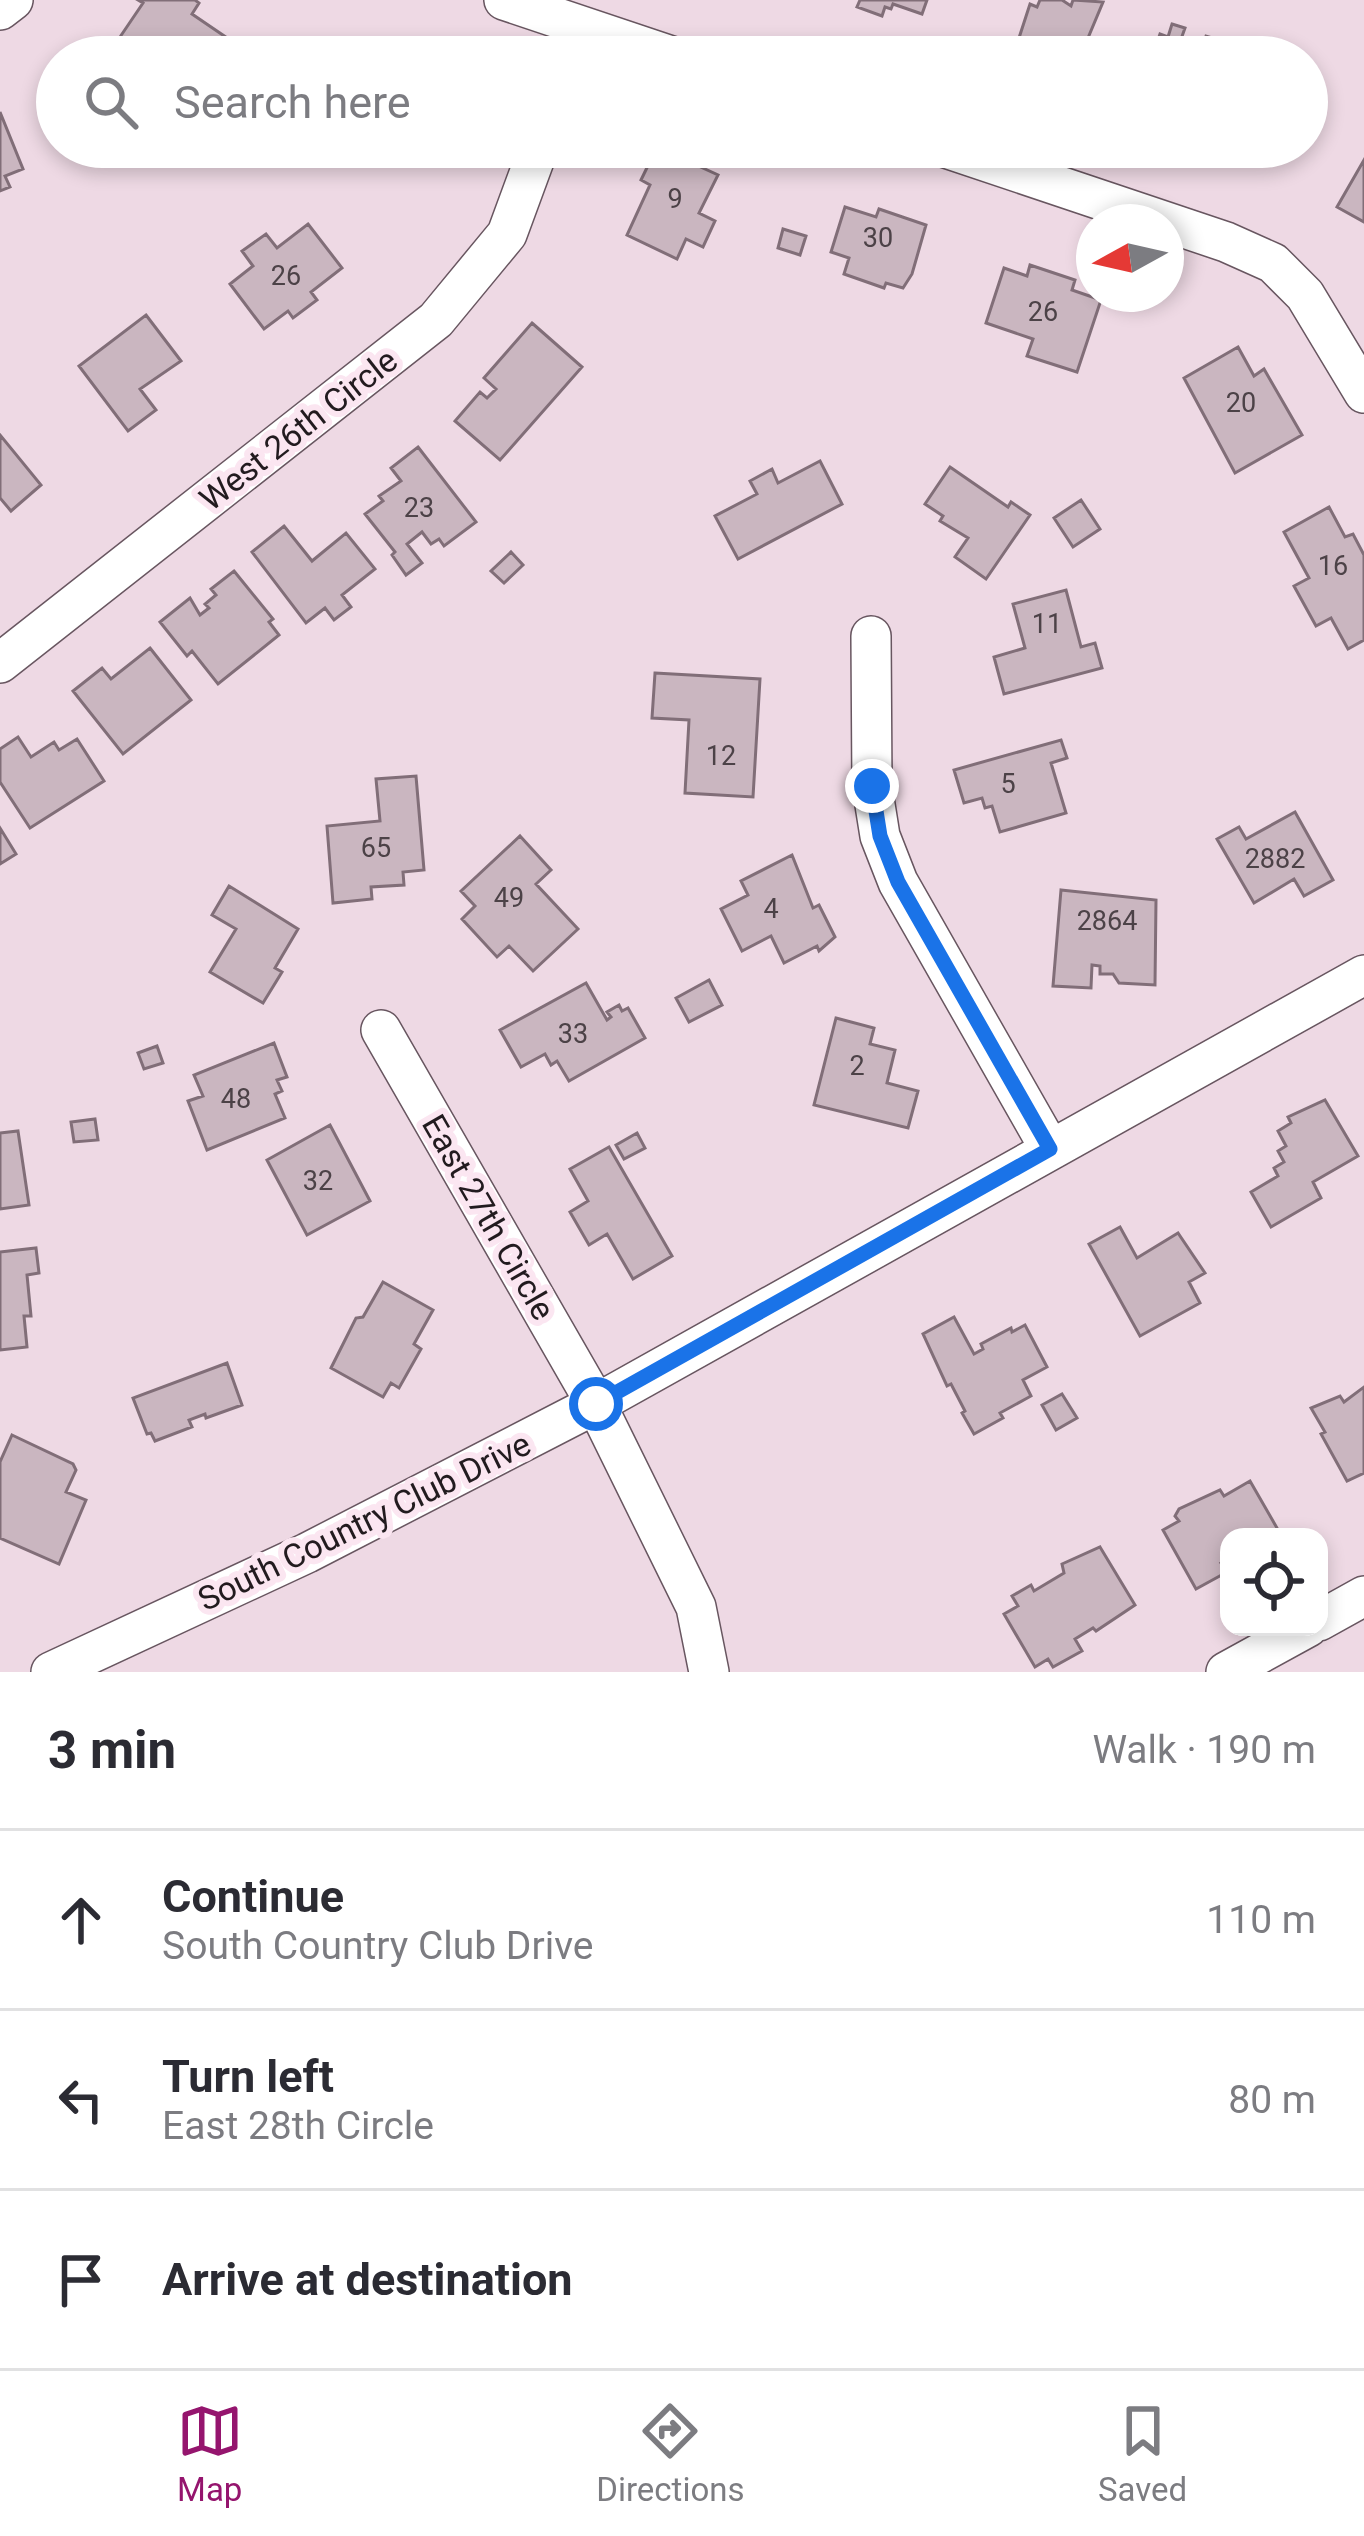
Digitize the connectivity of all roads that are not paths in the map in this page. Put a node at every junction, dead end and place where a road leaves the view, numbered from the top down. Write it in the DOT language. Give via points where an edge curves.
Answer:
graph roads {
  1 [pos="13,0"];
  2 [pos="504,0"];
  3 [pos="0,10"];
  4 [pos="567,36"];
  5 [pos="531,168"];
  6 [pos="1006,168"];
  7 [pos="1364,390"];
  8 [pos="871,636"];
  9 [pos="0,663"];
  10 [pos="1364,975"];
  11 [pos="381,1030"];
  12 [pos="1050,1149"];
  13 [pos="596,1404"];
  14 [pos="1364,1596"];
  15 [pos="1328,1616"];
  16 [pos="1292,1636"];
  17 [pos="51,1672"];
  18 [pos="709,1672"];
  19 [pos="1226,1672"];
  1 -- 3 [label="street"];
  2 -- 4 [label="street"];
  5 -- 9 [label="street, West 26th Circle" via="507,234 436,320"];
  6 -- 7 [label="street" via="1274,263 1305,295"];
  8 -- 12 [label="street" via="880,836 898,882"];
  10 -- 12 [label="street, South Country Club Drive"];
  11 -- 13 [label="street, East 27th Circle"];
  12 -- 13 [label="street, South Country Club Drive"];
  13 -- 17 [label="street, South Country Club Drive" via="308,1553"];
  13 -- 18 [label="street, East 27th Circle" via="696,1607"];
  14 -- 15 [label="street"];
  16 -- 19 [label="street"];
}
